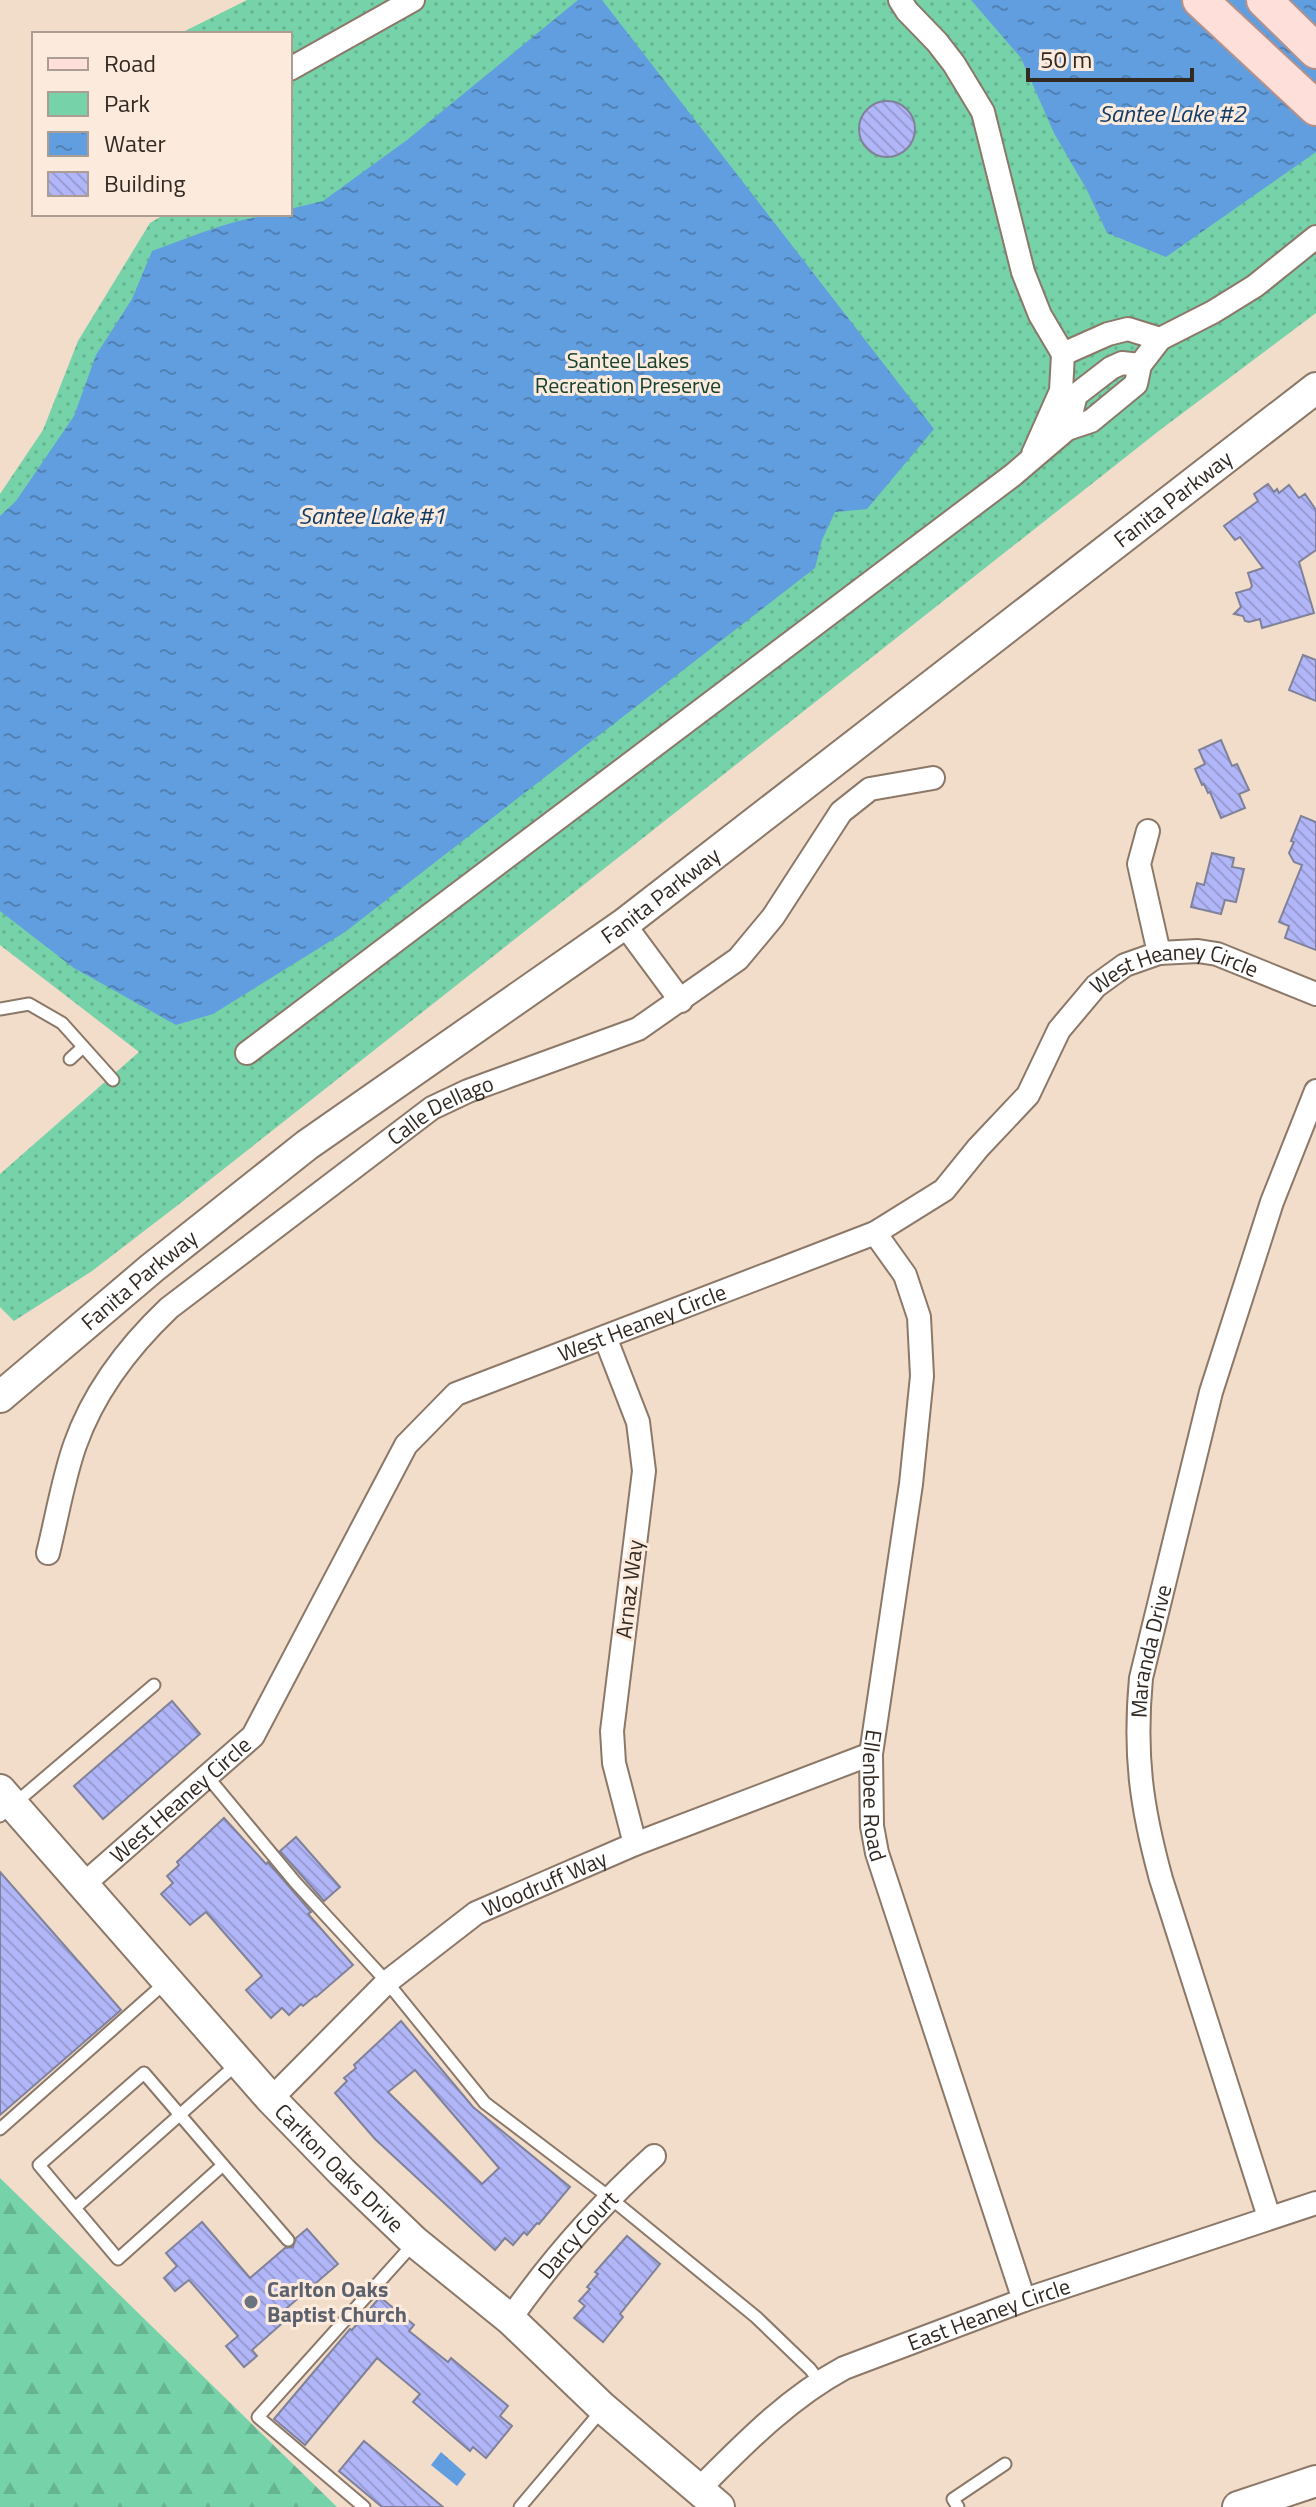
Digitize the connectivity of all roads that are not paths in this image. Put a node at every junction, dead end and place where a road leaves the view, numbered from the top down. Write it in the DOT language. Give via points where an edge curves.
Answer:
graph roads {
  1 [pos="413,0"];
  2 [pos="900,0"];
  3 [pos="1200,0"];
  4 [pos="1264,0"];
  5 [pos="1316,51"];
  6 [pos="292,68"];
  7 [pos="1316,108"];
  8 [pos="1316,237"];
  9 [pos="1160,339"];
  10 [pos="1063,354"];
  11 [pos="1316,388"];
  12 [pos="1029,462"];
  13 [pos="933,778"];
  14 [pos="1148,831"];
  15 [pos="624,924"];
  16 [pos="1159,953"];
  17 [pos="1316,994"];
  18 [pos="681,1001"];
  19 [pos="0,1009"];
  20 [pos="83,1047"];
  21 [pos="247,1053"];
  22 [pos="70,1059"];
  23 [pos="113,1080"];
  24 [pos="1316,1091"];
  25 [pos="875,1233"];
  26 [pos="605,1337"];
  27 [pos="2,1392"];
  28 [pos="48,1553"];
  29 [pos="154,1685"];
  30 [pos="871,1754"];
  31 [pos="207,1776"];
  32 [pos="4,1804"];
  33 [pos="635,1844"];
  34 [pos="84,1884"];
  35 [pos="167,1981"];
  36 [pos="387,1982"];
  37 [pos="239,2063"];
  38 [pos="271,2099"];
  39 [pos="180,2115"];
  40 [pos="0,2129"];
  41 [pos="654,2156"];
  42 [pos="223,2165"];
  43 [pos="609,2197"];
  44 [pos="1316,2203"];
  45 [pos="75,2208"];
  46 [pos="1269,2217"];
  47 [pos="288,2240"];
  48 [pos="415,2242"];
  49 [pos="1024,2300"];
  50 [pos="510,2319"];
  51 [pos="820,2382"];
  52 [pos="603,2408"];
  53 [pos="1005,2464"];
  54 [pos="1316,2481"];
  55 [pos="709,2498"];
  56 [pos="364,2507"];
  57 [pos="520,2507"];
  58 [pos="958,2507"];
  59 [pos="1238,2507"];
  1 -- 6 [label="street"];
  2 -- 10 [label="street" via="954,64 983,112 1023,272"];
  3 -- 7 [label="main road"];
  4 -- 5 [label="main road"];
  8 -- 9 [label="street" via="1255,286"];
  9 -- 10 [label="street" via="1128,329"];
  9 -- 12 [label="street" via="1140,365 1136,384 1091,421 1067,429"];
  10 -- 12 [label="street" via="1061,391"];
  11 -- 15 [label="street, Fanita Parkway"];
  12 -- 21 [label="street"];
  13 -- 18 [label="street, Calle Dellago" via="870,789 841,812 773,917 738,959"];
  14 -- 16 [label="street" via="1139,864"];
  15 -- 18 [label="street"];
  15 -- 27 [label="street, Fanita Parkway" via="307,1145"];
  16 -- 17 [label="street, West Heaney Circle" via="1217,954"];
  16 -- 25 [label="street, West Heaney Circle" via="1125,965 1096,986 1059,1030 1028,1095 944,1190"];
  18 -- 28 [label="street, Calle Dellago" via="638,1029 432,1108 169,1308 116,1367 86,1418"];
  19 -- 20 [label="lane" via="29,1004 62,1023"];
  20 -- 22 [label="lane"];
  20 -- 23 [label="lane"];
  24 -- 46 [label="street, Maranda Drive" via="1272,1202 1211,1392 1141,1678 1137,1723 1141,1795 1157,1865"];
  25 -- 26 [label="street, West Heaney Circle"];
  25 -- 30 [label="street, Ellenbee Road" via="905,1275 919,1317 922,1376"];
  26 -- 31 [label="street, West Heaney Circle" via="456,1394 406,1445 253,1736"];
  26 -- 33 [label="street, Arnaz Way" via="638,1422 644,1471 612,1731 614,1763"];
  29 -- 32 [label="lane"];
  30 -- 33 [label="street, Woodruff Way"];
  30 -- 49 [label="street, Ellenbee Road" via="877,1853"];
  31 -- 34 [label="street, West Heaney Circle"];
  31 -- 36 [label="lane"];
  32 -- 34 [label="street, Carlton Oaks Drive"];
  33 -- 36 [label="street, Woodruff Way" via="476,1913"];
  34 -- 35 [label="street, Carlton Oaks Drive"];
  35 -- 37 [label="street, Carlton Oaks Drive"];
  35 -- 40 [label="lane"];
  36 -- 38 [label="street, Woodruff Way"];
  36 -- 43 [label="lane" via="485,2103"];
  37 -- 38 [label="street, Carlton Oaks Drive"];
  37 -- 39 [label="lane"];
  38 -- 48 [label="street, Carlton Oaks Drive"];
  39 -- 42 [label="lane"];
  39 -- 45 [label="lane"];
  39 -- 45 [label="lane" via="144,2073 39,2165"];
  41 -- 43 [label="street, Darcy Court"];
  42 -- 45 [label="lane" via="118,2259"];
  42 -- 47 [label="lane"];
  43 -- 50 [label="street, Darcy Court"];
  43 -- 51 [label="lane" via="756,2317"];
  44 -- 46 [label="street, East Heaney Circle"];
  46 -- 49 [label="street, East Heaney Circle"];
  48 -- 50 [label="street, Carlton Oaks Drive"];
  48 -- 56 [label="lane" via="258,2417"];
  49 -- 51 [label="street, East Heaney Circle" via="869,2357"];
  50 -- 52 [label="street, Carlton Oaks Drive"];
  51 -- 55 [label="street, East Heaney Circle" via="776,2414"];
  52 -- 55 [label="street, Carlton Oaks Drive"];
  52 -- 57 [label="lane"];
  53 -- 58 [label="lane" via="953,2499"];
  54 -- 59 [label="street"];
}
